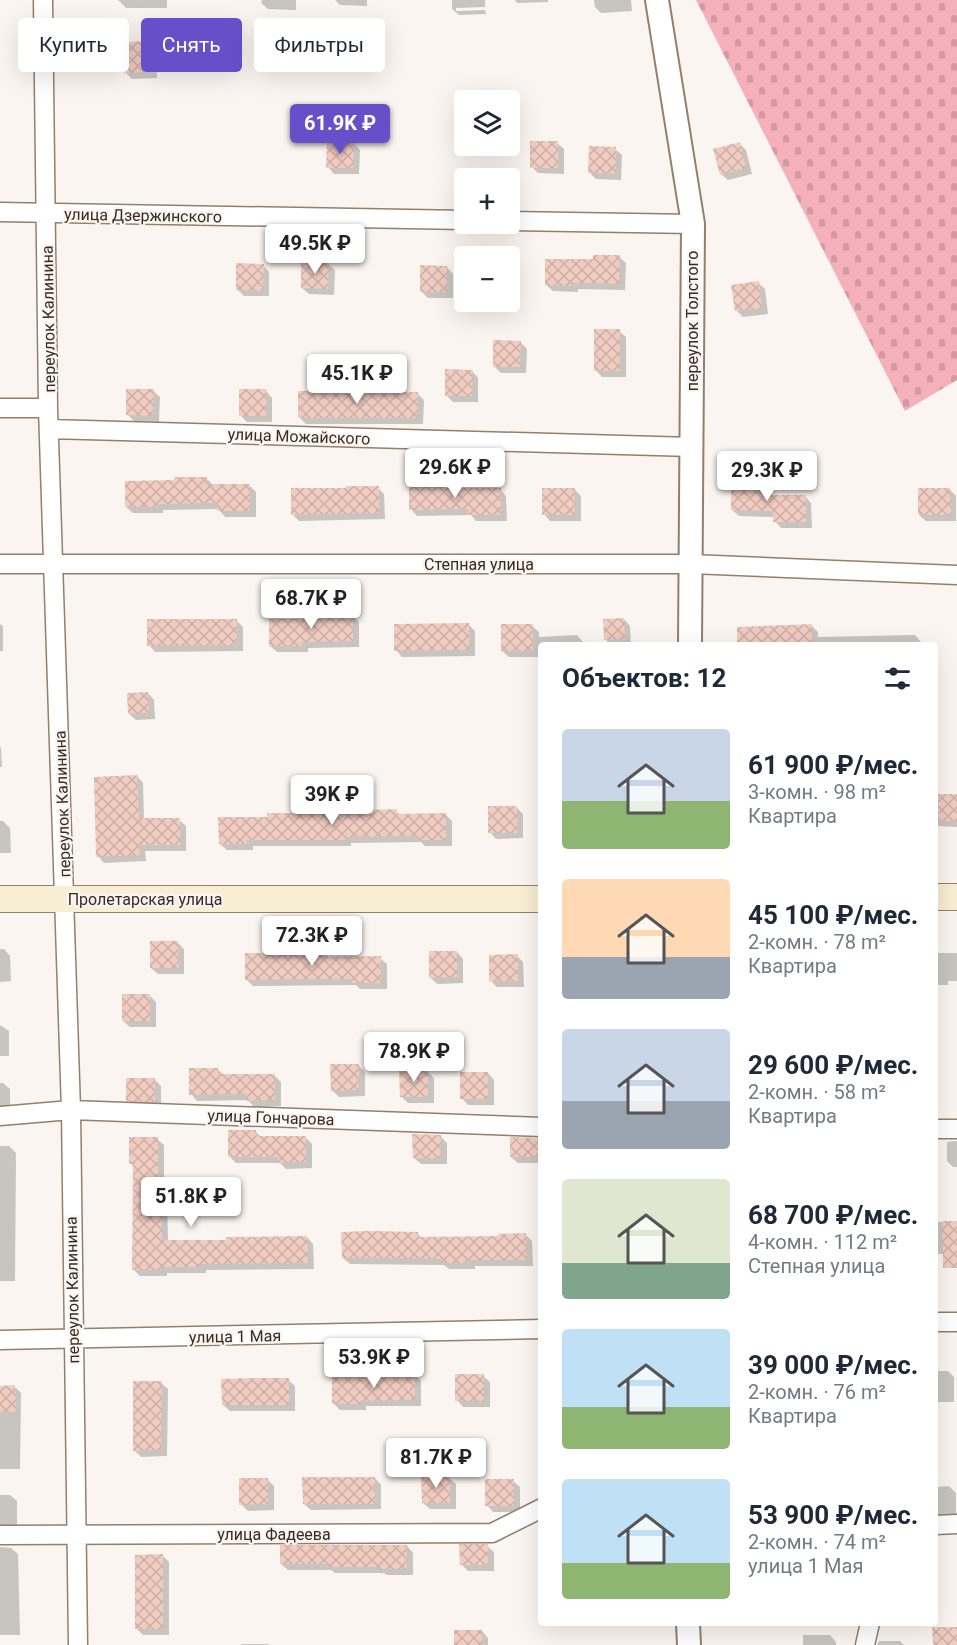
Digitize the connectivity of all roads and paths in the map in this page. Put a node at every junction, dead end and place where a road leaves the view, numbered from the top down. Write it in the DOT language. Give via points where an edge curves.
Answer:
graph roads {
  1 [pos="43,0"];
  2 [pos="657,0"];
  3 [pos="0,212"];
  4 [pos="47,213"];
  5 [pos="454,220"];
  6 [pos="520,221"];
  7 [pos="693,224"];
  8 [pos="0,408"];
  9 [pos="48,408"];
  10 [pos="49,429"];
  11 [pos="692,447"];
  12 [pos="0,564"];
  13 [pos="691,564"];
  14 [pos="54,566"];
  15 [pos="957,575"];
  16 [pos="690,642"];
  17 [pos="938,897"];
  18 [pos="957,897"];
  19 [pos="0,899"];
  20 [pos="65,899"];
  21 [pos="538,899"];
  22 [pos="70,1110"];
  23 [pos="0,1116"];
  24 [pos="538,1127"];
  25 [pos="938,1129"];
  26 [pos="957,1129"];
  27 [pos="938,1322"];
  28 [pos="957,1322"];
  29 [pos="538,1329"];
  30 [pos="0,1340"];
  31 [pos="73,1340"];
  32 [pos="538,1510"];
  33 [pos="957,1524"];
  34 [pos="938,1525"];
  35 [pos="76,1534"];
  36 [pos="0,1535"];
  37 [pos="688,1626"];
  38 [pos="869,1626"];
  39 [pos="78,1645"];
  40 [pos="689,1645"];
  41 [pos="865,1645"];
  1 -- 4 [label="street, переулок Калинина"];
  2 -- 7 [label="street, переулок Толстого"];
  3 -- 4 [label="street, улица Дзержинского"];
  4 -- 5 [label="street, улица Дзержинского"];
  4 -- 9 [label="street, переулок Калинина"];
  6 -- 7 [label="street"];
  7 -- 11 [label="street, переулок Толстого"];
  8 -- 9 [label="street"];
  9 -- 10 [label="street, переулок Калинина"];
  10 -- 11 [label="street, улица Можайского"];
  10 -- 14 [label="street, переулок Калинина"];
  11 -- 13 [label="street, переулок Толстого"];
  12 -- 14 [label="street, Степная улица"];
  13 -- 14 [label="street, Степная улица"];
  13 -- 15 [label="street, Степная улица"];
  13 -- 16 [label="street, переулок Толстого"];
  14 -- 20 [label="street, переулок Калинина"];
  17 -- 18 [label="main road"];
  19 -- 20 [label="main road, Пролетарская улица"];
  20 -- 21 [label="main road, Пролетарская улица"];
  20 -- 22 [label="street, переулок Калинина"];
  22 -- 23 [label="street, улица Гончарова"];
  22 -- 24 [label="street, улица Гончарова"];
  22 -- 31 [label="street, переулок Калинина"];
  25 -- 26 [label="street"];
  27 -- 28 [label="street"];
  29 -- 31 [label="street, улица 1 Мая"];
  30 -- 31 [label="street, улица 1 Мая"];
  31 -- 35 [label="street, переулок Калинина"];
  32 -- 35 [label="street, улица Фадеева" via="492,1533"];
  33 -- 34 [label="street"];
  35 -- 36 [label="street, улица Фадеева"];
  35 -- 39 [label="street, переулок Калинина"];
  37 -- 40 [label="street"];
  38 -- 41 [label="street"];
}
